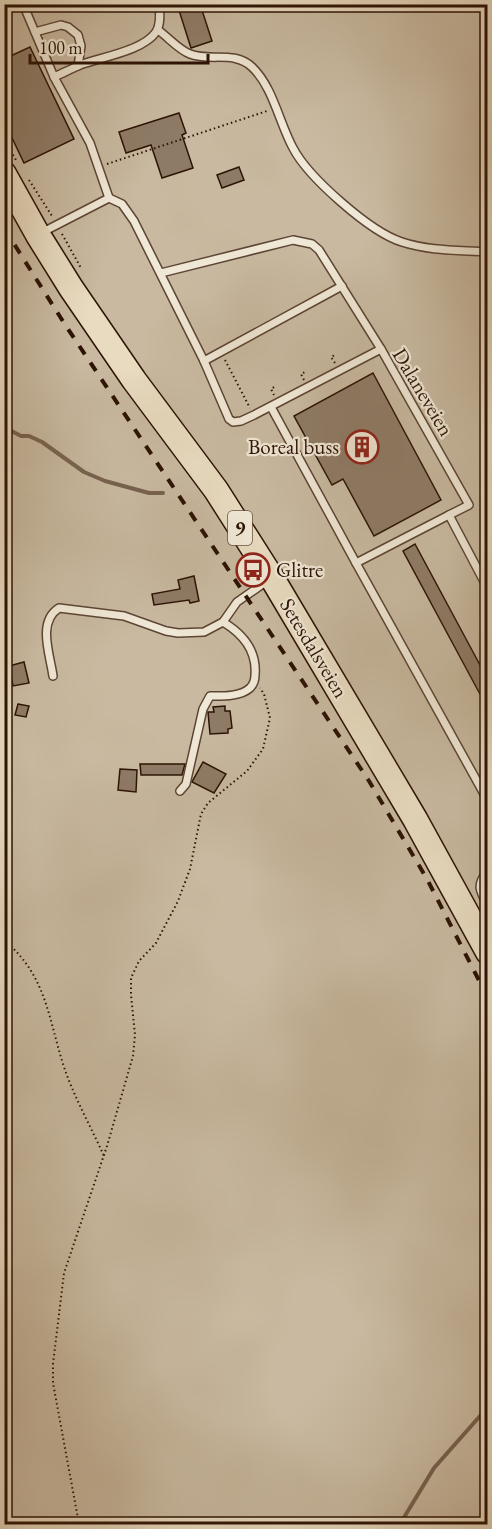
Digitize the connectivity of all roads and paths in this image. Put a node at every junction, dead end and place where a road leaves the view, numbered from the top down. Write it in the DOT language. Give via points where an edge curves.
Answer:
graph roads {
  1 [pos="23,4"];
  2 [pos="159,4"];
  3 [pos="476,4"];
  4 [pos="488,16"];
  5 [pos="158,30"];
  6 [pos="35,32"];
  7 [pos="78,66"];
  8 [pos="54,76"];
  9 [pos="275,108"];
  10 [pos="99,166"];
  11 [pos="4,174"];
  12 [pos="109,198"];
  13 [pos="38,235"];
  14 [pos="488,252"];
  15 [pos="160,273"];
  16 [pos="342,286"];
  17 [pos="381,349"];
  18 [pos="220,353"];
  19 [pos="204,361"];
  20 [pos="272,407"];
  21 [pos="254,416"];
  22 [pos="449,515"];
  23 [pos="356,563"];
  24 [pos="272,578"];
  25 [pos="488,590"];
  26 [pos="224,622"];
  27 [pos="53,676"];
  28 [pos="255,680"];
  29 [pos="180,791"];
  30 [pos="488,801"];
  31 [pos="488,870"];
  32 [pos="488,906"];
  33 [pos="4,940"];
  34 [pos="488,952"];
  35 [pos="104,1156"];
  36 [pos="79,1524"];
  1 -- 6 [label="lane"];
  2 -- 5 [label="lane"];
  3 -- 4 [label="path"];
  5 -- 7 [label="lane" via="139,45"];
  5 -- 9 [label="lane" via="188,54 232,57 250,65"];
  6 -- 7 [label="lane" via="68,27 80,39"];
  6 -- 8 [label="lane"];
  7 -- 8 [label="lane"];
  8 -- 10 [label="lane"];
  9 -- 10 [label="path"];
  9 -- 14 [label="lane" via="304,165 387,236 431,248"];
  10 -- 12 [label="lane"];
  11 -- 13 [label="highway, Setesdalsveien / 9"];
  12 -- 13 [label="lane"];
  12 -- 15 [label="lane, Dalaneveien" via="122,204 134,221"];
  13 -- 24 [label="highway, Setesdalsveien / 9" via="89,316 216,490"];
  15 -- 16 [label="lane" via="293,240 312,244 319,250"];
  15 -- 19 [label="lane, Dalaneveien"];
  16 -- 17 [label="lane"];
  16 -- 18 [label="lane"];
  17 -- 20 [label="lane, Dalaneveien"];
  17 -- 22 [label="lane, Dalaneveien" via="469,505"];
  18 -- 19 [label="lane"];
  18 -- 21 [label="path"];
  19 -- 21 [label="lane, Dalaneveien" via="229,419 233,422"];
  20 -- 21 [label="lane, Dalaneveien"];
  20 -- 23 [label="lane"];
  22 -- 23 [label="lane, Dalaneveien"];
  22 -- 25 [label="lane"];
  23 -- 30 [label="lane"];
  24 -- 26 [label="lane" via="237,602"];
  24 -- 34 [label="highway, Setesdalsveien / 9"];
  26 -- 27 [label="lane" via="204,632 178,633 124,616 64,608 52,612 47,621"];
  26 -- 28 [label="lane" via="250,648"];
  28 -- 29 [label="lane" via="240,693 210,696 203,709 186,784"];
  28 -- 35 [label="path" via="264,694 270,718 263,749 247,771 208,803 201,814 190,869 178,901 156,943 139,961 131,978 133,1056"];
  31 -- 32 [label="lane" via="481,879 480,891"];
  33 -- 35 [label="path" via="17,951 39,983 64,1069"];
  35 -- 36 [label="path" via="64,1273 53,1364 52,1383"];
}
